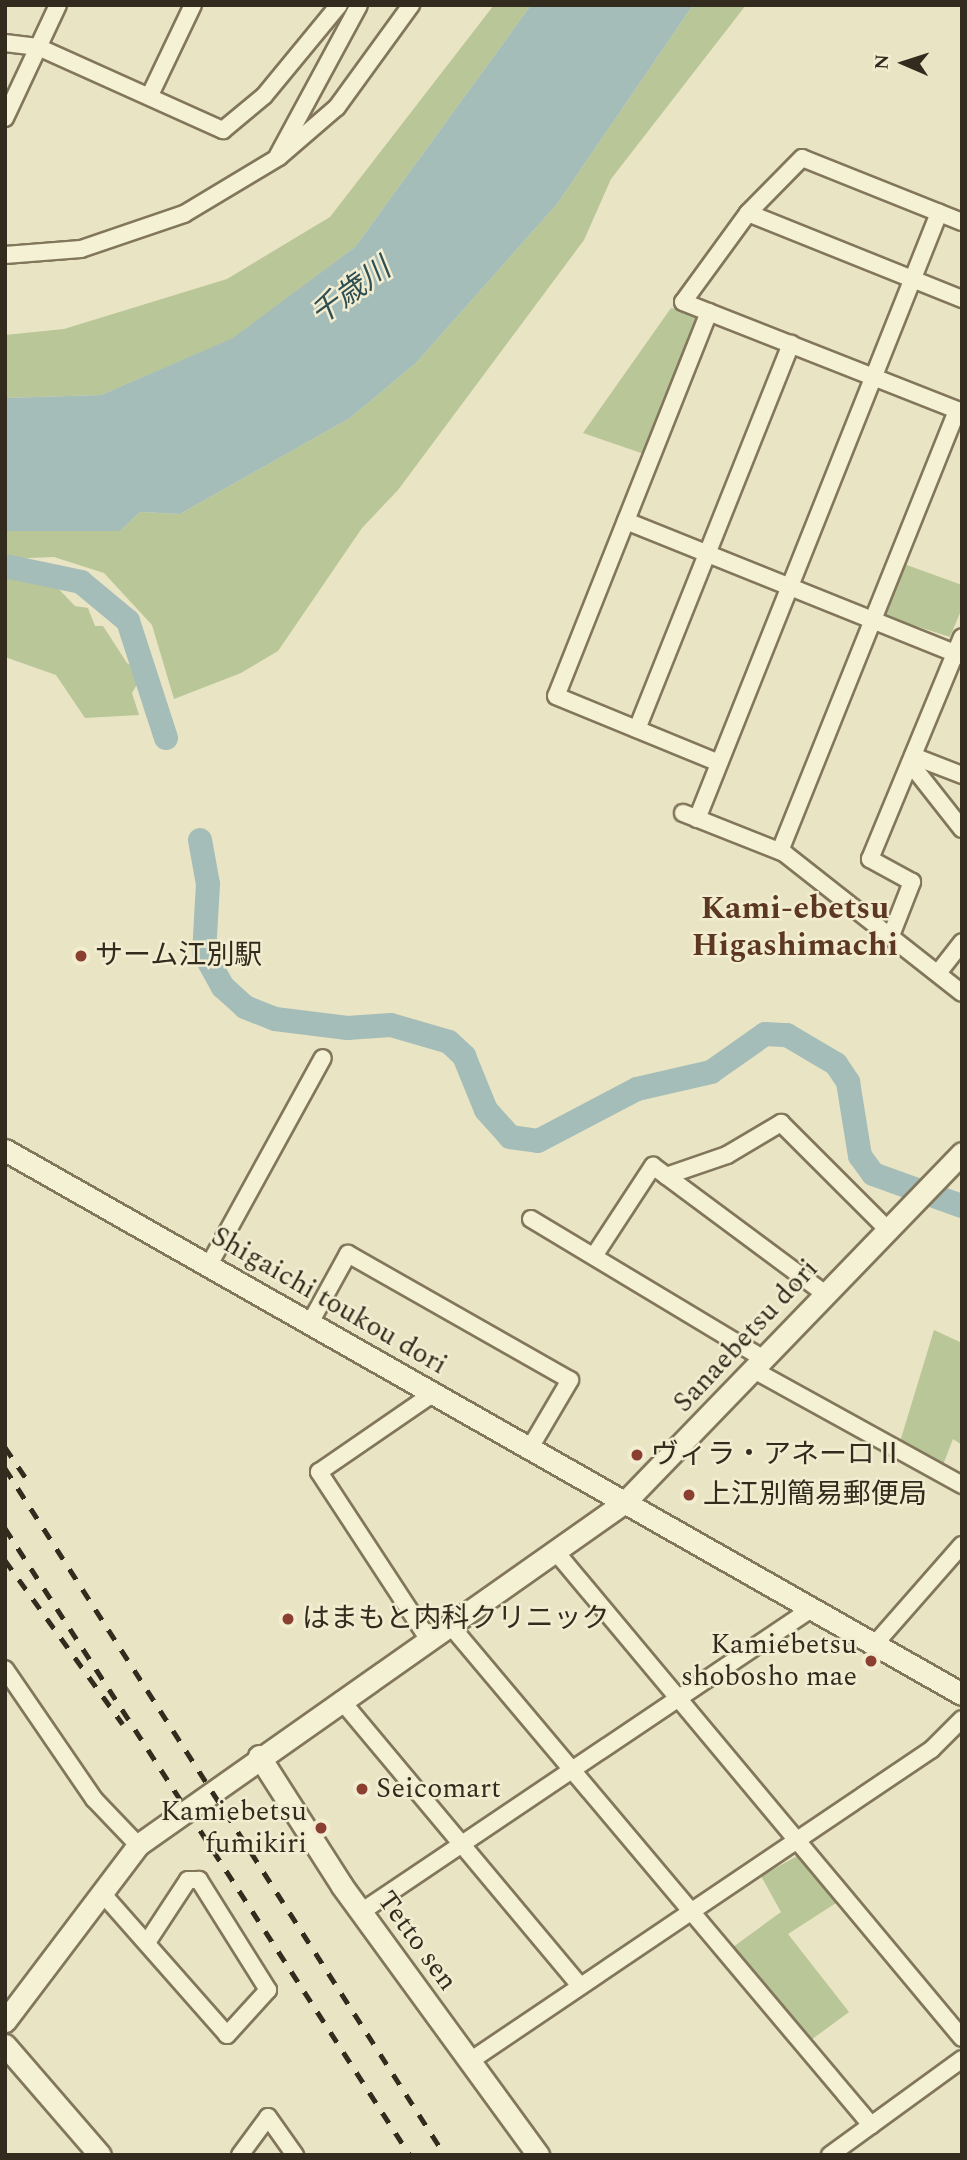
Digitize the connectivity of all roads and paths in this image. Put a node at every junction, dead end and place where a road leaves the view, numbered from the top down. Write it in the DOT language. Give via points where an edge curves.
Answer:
graph roads {
  1 [pos="58,5"];
  2 [pos="193,5"];
  3 [pos="339,5"];
  4 [pos="359,5"];
  5 [pos="411,5"];
  6 [pos="5,43"];
  7 [pos="38,47"];
  8 [pos="150,95"];
  9 [pos="5,118"];
  10 [pos="279,157"];
  11 [pos="748,213"];
  12 [pos="939,213"];
  13 [pos="962,222"];
  14 [pos="5,255"];
  15 [pos="913,279"];
  16 [pos="962,299"];
  17 [pos="709,312"];
  18 [pos="791,344"];
  19 [pos="874,377"];
  20 [pos="959,411"];
  21 [pos="626,521"];
  22 [pos="707,553"];
  23 [pos="790,587"];
  24 [pos="872,620"];
  25 [pos="962,637"];
  26 [pos="959,654"];
  27 [pos="637,729"];
  28 [pos="911,759"];
  29 [pos="719,763"];
  30 [pos="962,775"];
  31 [pos="962,829"];
  32 [pos="780,851"];
  33 [pos="892,933"];
  34 [pos="962,943"];
  35 [pos="938,973"];
  36 [pos="962,993"];
  37 [pos="323,1058"];
  38 [pos="5,1150"];
  39 [pos="962,1153"];
  40 [pos="666,1175"];
  41 [pos="531,1219"];
  42 [pos="890,1222"];
  43 [pos="594,1256"];
  44 [pos="209,1265"];
  45 [pos="824,1293"];
  46 [pos="310,1323"];
  47 [pos="759,1365"];
  48 [pos="434,1393"];
  49 [pos="530,1448"];
  50 [pos="962,1485"];
  51 [pos="625,1503"];
  52 [pos="962,1545"];
  53 [pos="556,1552"];
  54 [pos="811,1609"];
  55 [pos="450,1625"];
  56 [pos="429,1640"];
  57 [pos="874,1644"];
  58 [pos="5,1669"];
  59 [pos="962,1694"];
  60 [pos="679,1698"];
  61 [pos="341,1700"];
  62 [pos="962,1719"];
  63 [pos="259,1756"];
  64 [pos="571,1771"];
  65 [pos="797,1839"];
  66 [pos="462,1844"];
  67 [pos="138,1845"];
  68 [pos="102,1893"];
  69 [pos="361,1912"];
  70 [pos="691,1912"];
  71 [pos="148,1941"];
  72 [pos="580,1986"];
  73 [pos="5,2021"];
  74 [pos="962,2038"];
  75 [pos="5,2045"];
  76 [pos="962,2059"];
  77 [pos="470,2061"];
  78 [pos="871,2125"];
  79 [pos="100,2155"];
  80 [pos="240,2155"];
  81 [pos="295,2155"];
  82 [pos="538,2155"];
  83 [pos="830,2155"];
  1 -- 7 [label="street"];
  2 -- 8 [label="street"];
  3 -- 8 [label="street" via="264,96 223,130"];
  4 -- 10 [label="street"];
  5 -- 10 [label="street" via="337,107"];
  6 -- 7 [label="street"];
  7 -- 8 [label="street"];
  7 -- 9 [label="street"];
  10 -- 14 [label="street" via="184,214 81,249"];
  11 -- 12 [label="street" via="802,158"];
  11 -- 15 [label="street"];
  11 -- 17 [label="street" via="683,302"];
  12 -- 13 [label="street"];
  12 -- 15 [label="street"];
  15 -- 16 [label="street"];
  15 -- 19 [label="street"];
  17 -- 18 [label="street"];
  17 -- 21 [label="street"];
  18 -- 19 [label="street"];
  18 -- 22 [label="street"];
  19 -- 20 [label="street"];
  19 -- 23 [label="street"];
  20 -- 24 [label="street"];
  21 -- 22 [label="street"];
  21 -- 27 [label="street" via="556,696"];
  22 -- 23 [label="street"];
  22 -- 27 [label="street"];
  23 -- 24 [label="street"];
  23 -- 29 [label="street"];
  24 -- 26 [label="street"];
  24 -- 32 [label="street"];
  25 -- 26 [label="street"];
  26 -- 28 [label="street"];
  27 -- 29 [label="street"];
  28 -- 30 [label="street"];
  28 -- 31 [label="street"];
  28 -- 33 [label="street" via="870,859 912,882"];
  29 -- 32 [label="street" via="690,816"];
  32 -- 33 [label="street"];
  33 -- 35 [label="street"];
  34 -- 35 [label="street"];
  35 -- 36 [label="street"];
  37 -- 44 [label="street"];
  38 -- 44 [label="street, Shigaichi toukou dori"];
  39 -- 42 [label="street, Sanaebetsu dori"];
  40 -- 42 [label="street" via="727,1154 780,1123"];
  40 -- 43 [label="street" via="653,1166"];
  40 -- 45 [label="street"];
  41 -- 43 [label="street"];
  42 -- 45 [label="street, Sanaebetsu dori"];
  43 -- 47 [label="street"];
  44 -- 46 [label="street, Shigaichi toukou dori"];
  45 -- 47 [label="street, Sanaebetsu dori"];
  46 -- 48 [label="street, Shigaichi toukou dori"];
  46 -- 49 [label="street" via="348,1254 570,1380"];
  47 -- 50 [label="street"];
  47 -- 51 [label="street, Sanaebetsu dori"];
  48 -- 49 [label="street, Shigaichi toukou dori"];
  48 -- 56 [label="street" via="319,1472"];
  49 -- 51 [label="street, Shigaichi toukou dori"];
  51 -- 53 [label="street, Sanaebetsu dori"];
  51 -- 54 [label="street, Shigaichi toukou dori"];
  52 -- 57 [label="street"];
  53 -- 55 [label="street, Sanaebetsu dori"];
  53 -- 60 [label="street"];
  54 -- 57 [label="street, Shigaichi toukou dori"];
  54 -- 60 [label="street"];
  55 -- 56 [label="street, Sanaebetsu dori"];
  55 -- 64 [label="street"];
  56 -- 61 [label="street, Sanaebetsu dori"];
  57 -- 59 [label="street, Shigaichi toukou dori"];
  58 -- 67 [label="street" via="94,1799"];
  60 -- 64 [label="street"];
  60 -- 65 [label="street"];
  61 -- 63 [label="street, Sanaebetsu dori"];
  61 -- 66 [label="street"];
  62 -- 65 [label="street" via="932,1749"];
  63 -- 67 [label="street, Sanaebetsu dori"];
  63 -- 69 [label="street, Tetto sen"];
  64 -- 66 [label="street"];
  64 -- 70 [label="street"];
  65 -- 70 [label="street"];
  65 -- 74 [label="street"];
  66 -- 69 [label="street"];
  66 -- 72 [label="street"];
  67 -- 68 [label="street, Sanaebetsu dori"];
  68 -- 71 [label="street"];
  68 -- 73 [label="street, Sanaebetsu dori"];
  69 -- 77 [label="street, Tetto sen"];
  70 -- 72 [label="street"];
  70 -- 78 [label="street"];
  71 -- 71 [label="street" via="227,2035 268,1990 200,1880 187,1880"];
  72 -- 77 [label="street"];
  75 -- 79 [label="street"];
  76 -- 78 [label="street"];
  77 -- 82 [label="street, Tetto sen"];
  78 -- 83 [label="street"];
  80 -- 81 [label="street" via="268,2117"];
}
